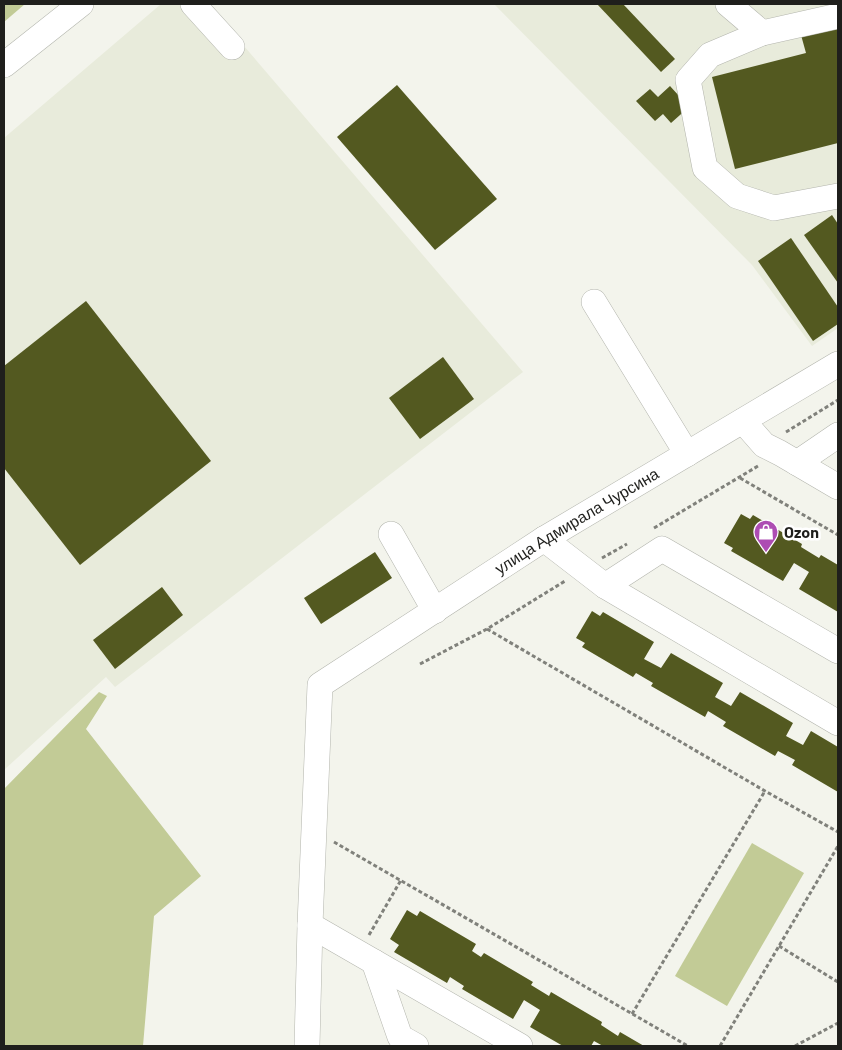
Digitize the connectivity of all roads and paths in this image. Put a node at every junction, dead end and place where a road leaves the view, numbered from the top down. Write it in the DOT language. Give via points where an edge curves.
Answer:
graph roads {
  1 [pos="81,4"];
  2 [pos="194,4"];
  3 [pos="728,4"];
  4 [pos="838,16"];
  5 [pos="762,33"];
  6 [pos="232,48"];
  7 [pos="4,65"];
  8 [pos="838,196"];
  9 [pos="594,302"];
  10 [pos="838,364"];
  11 [pos="838,400"];
  12 [pos="743,421"];
  13 [pos="838,435"];
  14 [pos="764,445"];
  15 [pos="687,454"];
  16 [pos="797,463"];
  17 [pos="740,478"];
  18 [pos="838,487"];
  19 [pos="391,534"];
  20 [pos="838,535"];
  21 [pos="544,539"];
  22 [pos="605,586"];
  23 [pos="435,610"];
  24 [pos="488,629"];
  25 [pos="838,650"];
  26 [pos="838,723"];
  27 [pos="765,791"];
  28 [pos="314,830"];
  29 [pos="838,832"];
  30 [pos="838,846"];
  31 [pos="401,880"];
  32 [pos="310,925"];
  33 [pos="779,946"];
  34 [pos="366,958"];
  35 [pos="838,982"];
  36 [pos="632,1014"];
  37 [pos="838,1023"];
  38 [pos="307,1046"];
  39 [pos="416,1046"];
  40 [pos="520,1046"];
  41 [pos="688,1046"];
  42 [pos="720,1046"];
  43 [pos="795,1046"];
  1 -- 7 [label="street"];
  2 -- 6 [label="street"];
  3 -- 5 [label="street"];
  4 -- 5 [label="street"];
  5 -- 8 [label="street" via="710,55 688,80 705,168 737,196 774,208"];
  9 -- 15 [label="street"];
  10 -- 12 [label="street, улица Адмирала Чурсина"];
  11 -- 14 [label="path"];
  12 -- 14 [label="street"];
  12 -- 15 [label="street, улица Адмирала Чурсина"];
  13 -- 16 [label="street"];
  14 -- 16 [label="street"];
  15 -- 21 [label="street, улица Адмирала Чурсина"];
  16 -- 18 [label="street"];
  17 -- 20 [label="path"];
  19 -- 23 [label="street"];
  21 -- 22 [label="street"];
  21 -- 23 [label="street, улица Адмирала Чурсина"];
  22 -- 25 [label="street" via="662,549"];
  22 -- 26 [label="street"];
  23 -- 28 [label="street, улица Адмирала Чурсина" via="320,685"];
  24 -- 27 [label="path"];
  27 -- 29 [label="path"];
  27 -- 36 [label="path"];
  28 -- 31 [label="path"];
  28 -- 32 [label="street"];
  30 -- 33 [label="path"];
  31 -- 34 [label="path"];
  31 -- 36 [label="path"];
  32 -- 34 [label="street"];
  32 -- 38 [label="street"];
  33 -- 35 [label="path"];
  33 -- 42 [label="path"];
  34 -- 39 [label="street" via="400,1037"];
  34 -- 40 [label="street"];
  36 -- 41 [label="path"];
  37 -- 43 [label="path"];
}
